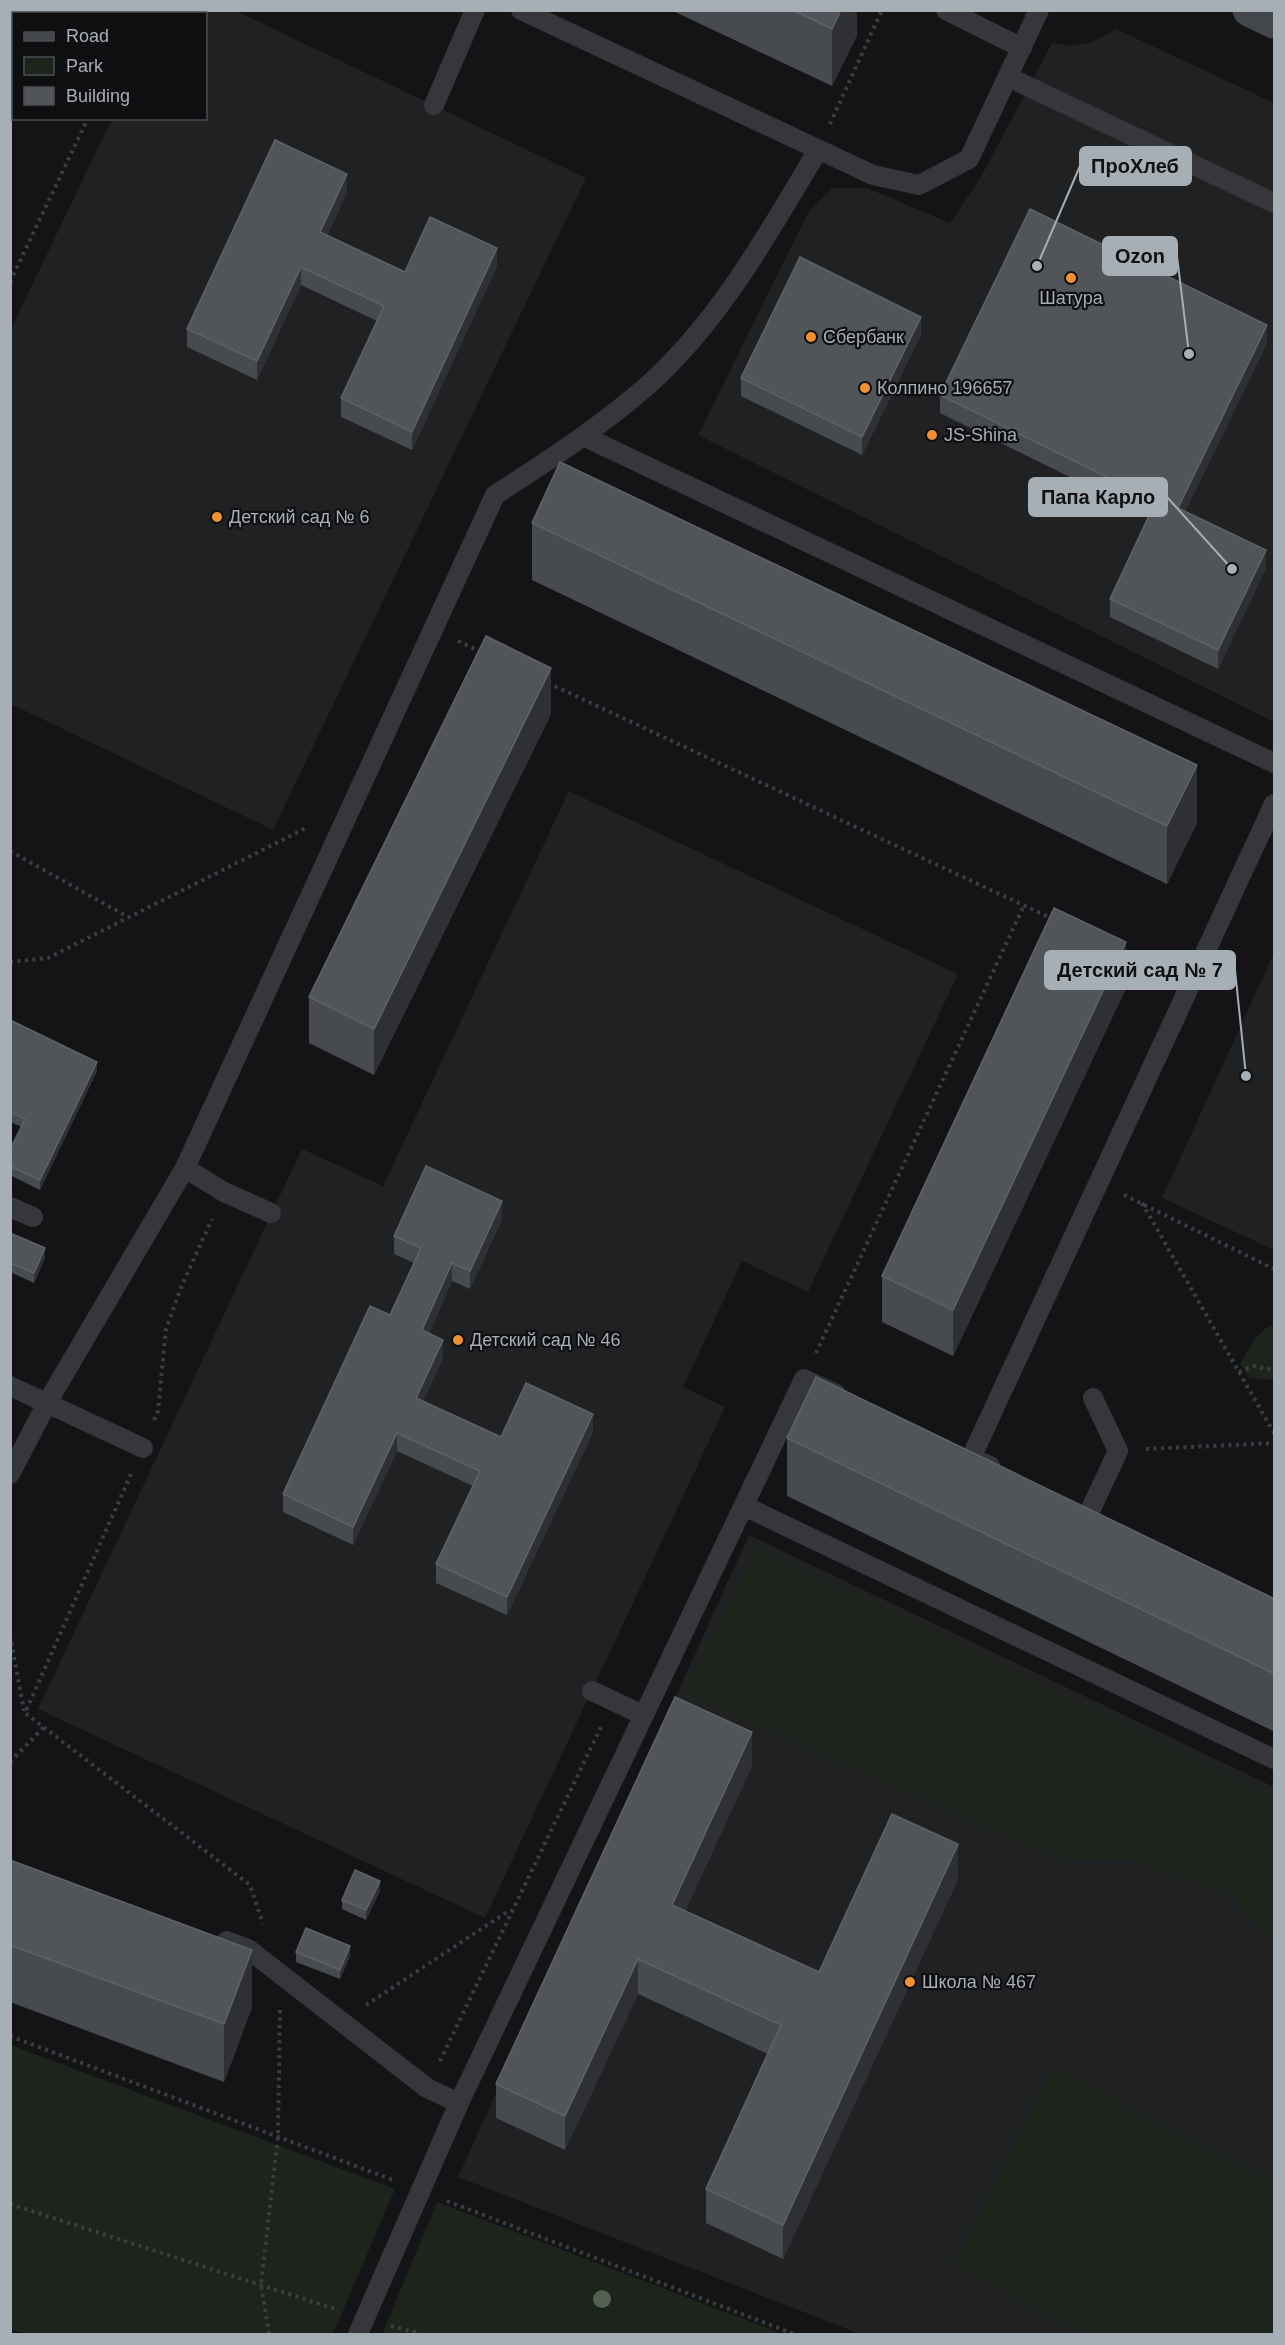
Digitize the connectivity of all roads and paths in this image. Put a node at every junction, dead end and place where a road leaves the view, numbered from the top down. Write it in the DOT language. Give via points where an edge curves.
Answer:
graph roads {
  1 [pos="475,10"];
  2 [pos="521,10"];
  3 [pos="882,10"];
  4 [pos="946,10"];
  5 [pos="1039,10"];
  6 [pos="1249,10"];
  7 [pos="982,18"];
  8 [pos="1275,22"];
  9 [pos="1022,48"];
  10 [pos="1008,77"];
  11 [pos="434,105"];
  12 [pos="87,120"];
  13 [pos="818,150"];
  14 [pos="1275,203"];
  15 [pos="10,282"];
  16 [pos="585,437"];
  17 [pos="433,629"];
  18 [pos="487,654"];
  19 [pos="540,679"];
  20 [pos="1275,762"];
  21 [pos="1275,804"];
  22 [pos="351,805"];
  23 [pos="10,851"];
  24 [pos="1024,905"];
  25 [pos="128,917"];
  26 [pos="1066,925"];
  27 [pos="1118,949"];
  28 [pos="10,962"];
  29 [pos="1191,983"];
  30 [pos="185,1168"];
  31 [pos="1099,1183"];
  32 [pos="224,1192"];
  33 [pos="1142,1203"];
  34 [pos="10,1207"];
  35 [pos="271,1213"];
  36 [pos="33,1217"];
  37 [pos="1275,1269"];
  38 [pos="1275,1370"];
  39 [pos="1239,1372"];
  40 [pos="804,1379"];
  41 [pos="10,1386"];
  42 [pos="1093,1398"];
  43 [pos="46,1403"];
  44 [pos="856,1403"];
  45 [pos="1275,1433"];
  46 [pos="1275,1443"];
  47 [pos="951,1448"];
  48 [pos="143,1449"];
  49 [pos="1118,1451"];
  50 [pos="971,1458"];
  51 [pos="1003,1473"];
  52 [pos="10,1474"];
  53 [pos="1067,1503"];
  54 [pos="744,1506"];
  55 [pos="1089,1513"];
  56 [pos="1109,1523"];
  57 [pos="10,1635"];
  58 [pos="592,1691"];
  59 [pos="614,1701"];
  60 [pos="25,1713"];
  61 [pos="644,1715"];
  62 [pos="44,1727"];
  63 [pos="1275,1759"];
  64 [pos="10,1762"];
  65 [pos="511,1910"];
  66 [pos="205,1933"];
  67 [pos="281,1974"];
  68 [pos="342,2021"];
  69 [pos="427,2088"];
  70 [pos="459,2103"];
  71 [pos="10,2204"];
  72 [pos="261,2285"];
  73 [pos="361,2326"];
  74 [pos="776,2327"];
  75 [pos="269,2334"];
  76 [pos="422,2334"];
  77 [pos="772,2334"];
  1 -- 11 [label="lane"];
  2 -- 13 [label="lane"];
  3 -- 13 [label="path"];
  4 -- 7 [label="lane"];
  5 -- 9 [label="lane"];
  6 -- 8 [label="main road"];
  7 -- 9 [label="lane"];
  9 -- 10 [label="lane"];
  10 -- 13 [label="lane" via="969,159 919,185 873,175"];
  10 -- 14 [label="lane"];
  12 -- 15 [label="path"];
  13 -- 16 [label="lane" via="712,316 649,384"];
  16 -- 17 [label="lane" via="495,495"];
  16 -- 20 [label="lane"];
  17 -- 18 [label="path"];
  17 -- 22 [label="lane"];
  19 -- 24 [label="path"];
  21 -- 29 [label="lane"];
  22 -- 25 [label="path"];
  22 -- 30 [label="lane"];
  23 -- 25 [label="path"];
  24 -- 26 [label="path"];
  24 -- 40 [label="path"];
  25 -- 28 [label="path" via="48,958"];
  27 -- 29 [label="path"];
  29 -- 31 [label="lane"];
  30 -- 32 [label="lane"];
  30 -- 43 [label="lane"];
  31 -- 33 [label="path"];
  31 -- 50 [label="lane"];
  32 -- 35 [label="lane"];
  32 -- 48 [label="path" via="166,1329 158,1411"];
  33 -- 37 [label="path"];
  33 -- 39 [label="path"];
  34 -- 36 [label="lane"];
  38 -- 39 [label="path" via="1252,1366"];
  39 -- 45 [label="path"];
  40 -- 44 [label="lane"];
  40 -- 54 [label="lane"];
  41 -- 43 [label="lane"];
  42 -- 49 [label="lane"];
  43 -- 48 [label="lane"];
  43 -- 52 [label="lane"];
  46 -- 49 [label="path"];
  47 -- 50 [label="lane"];
  48 -- 60 [label="path"];
  49 -- 55 [label="lane"];
  50 -- 51 [label="lane"];
  53 -- 55 [label="lane"];
  54 -- 61 [label="lane"];
  54 -- 63 [label="lane"];
  55 -- 56 [label="lane"];
  57 -- 60 [label="path"];
  58 -- 59 [label="lane"];
  59 -- 61 [label="lane"];
  59 -- 65 [label="path"];
  60 -- 62 [label="path"];
  61 -- 70 [label="lane"];
  62 -- 64 [label="path"];
  62 -- 67 [label="path" via="250,1885"];
  65 -- 68 [label="path"];
  65 -- 69 [label="path"];
  66 -- 67 [label="lane" via="249,1949"];
  67 -- 68 [label="lane"];
  67 -- 72 [label="path" via="278,2138"];
  68 -- 69 [label="lane"];
  69 -- 70 [label="lane"];
  70 -- 73 [label="lane"];
  71 -- 72 [label="path"];
  72 -- 73 [label="path"];
  72 -- 75 [label="path"];
  73 -- 76 [label="path"];
  74 -- 77 [label="path"];
}
